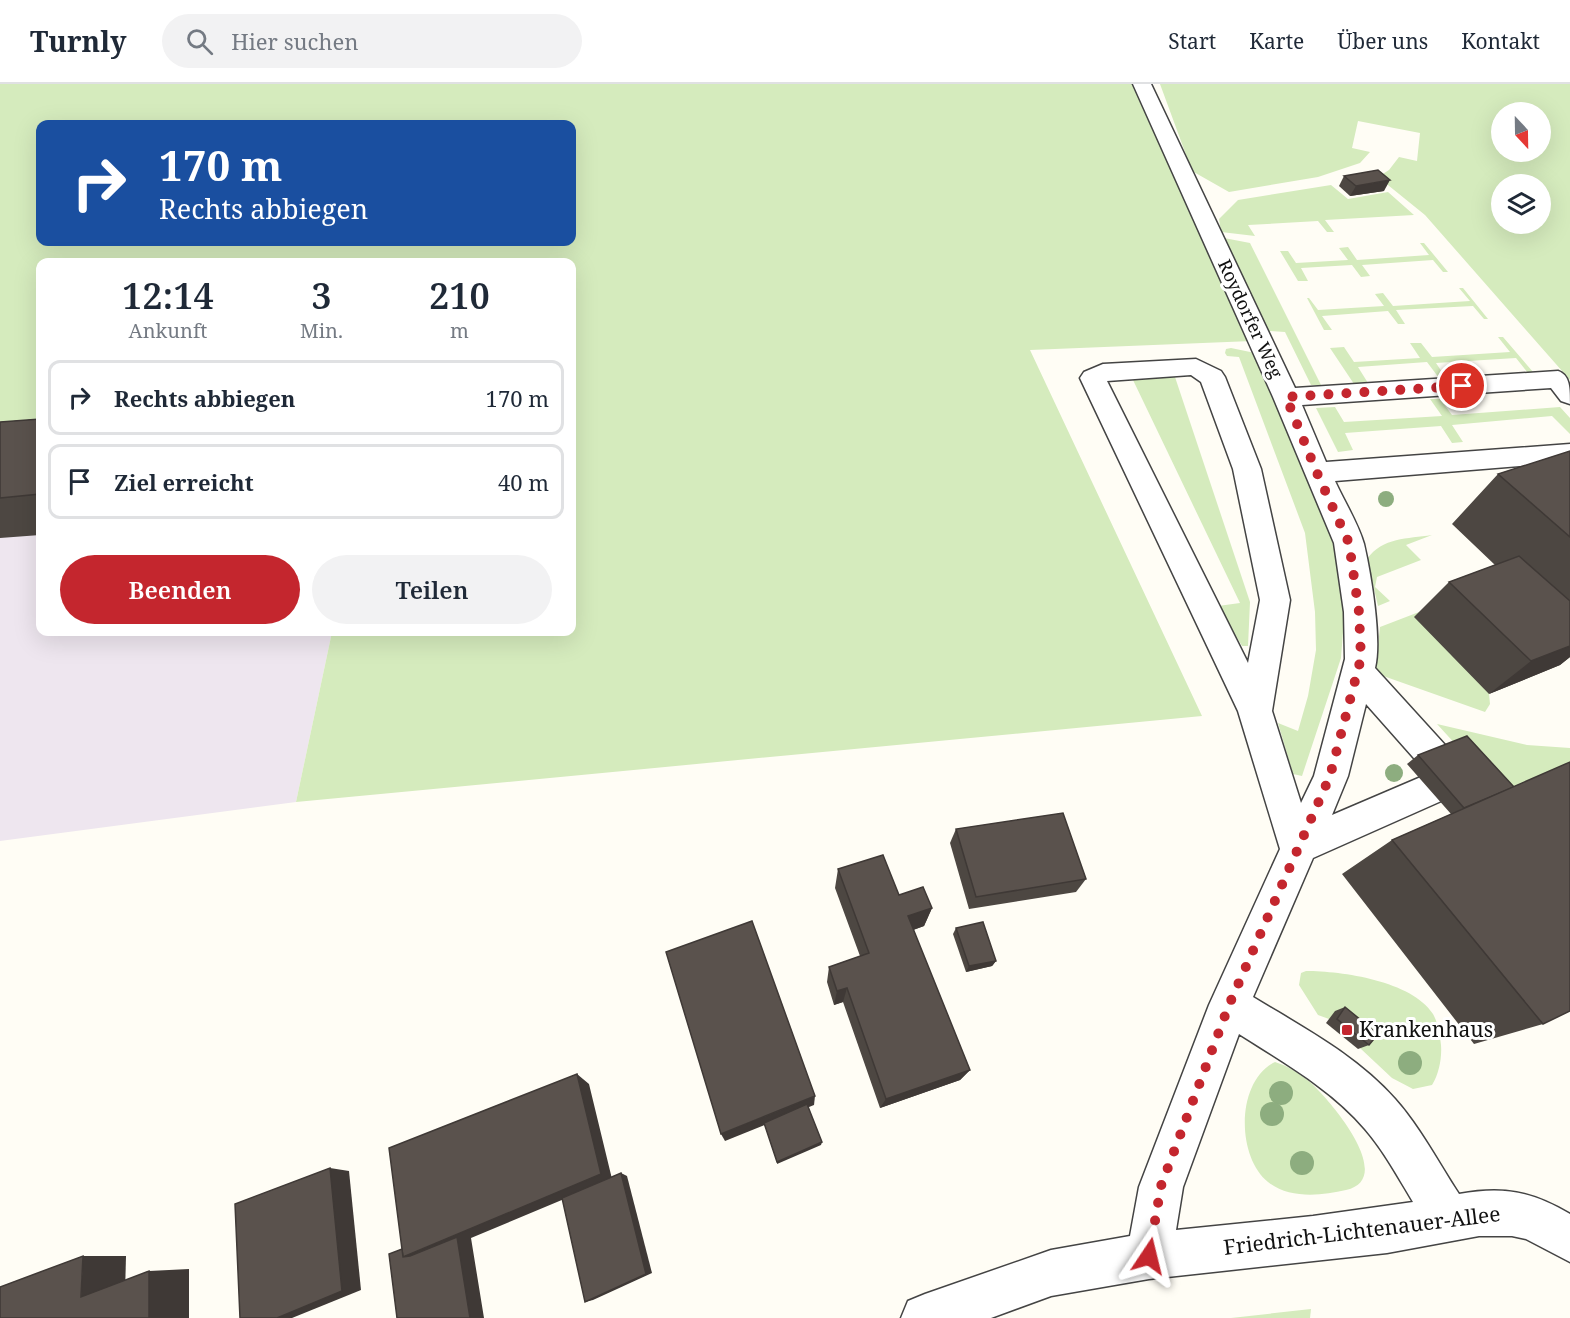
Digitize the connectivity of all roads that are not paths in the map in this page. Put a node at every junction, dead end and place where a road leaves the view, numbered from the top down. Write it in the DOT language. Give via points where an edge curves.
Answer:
graph roads {
  1 [pos="1142,84"];
  2 [pos="1570,395"];
  3 [pos="1286,397"];
  4 [pos="1568,456"];
  5 [pos="1317,473"];
  6 [pos="1358,672"];
  7 [pos="1255,711"];
  8 [pos="1297,847"];
  9 [pos="1229,1005"];
  10 [pos="1448,1218"];
  11 [pos="1570,1239"];
  12 [pos="1149,1256"];
  13 [pos="925,1318"];
  1 -- 3 [label="street, Roydorfer Weg"];
  2 -- 3 [label="street" via="1558,380"];
  3 -- 5 [label="street, Roydorfer Weg"];
  4 -- 5 [label="street"];
  5 -- 6 [label="street, Roydorfer Weg" via="1349,543 1359,612"];
  6 -- 8 [label="street, Roydorfer Weg" via="1330,776"];
  6 -- 8 [label="street" via="1454,778"];
  7 -- 7 [label="street" via="1275,600 1247,470 1212,377 1196,367 1103,372 1094,378"];
  7 -- 8 [label="street"];
  8 -- 9 [label="street, Roydorfer Weg"];
  9 -- 10 [label="street" via="1332,1070 1369,1103 1396,1136"];
  9 -- 12 [label="street, Roydorfer Weg" via="1161,1186"];
  10 -- 11 [label="street, Friedrich-Lichtenauer-Allee" via="1512,1213 1534,1218"];
  10 -- 12 [label="street, Friedrich-Lichtenauer-Allee" via="1387,1230"];
  12 -- 13 [label="street" via="1051,1273"];
}
